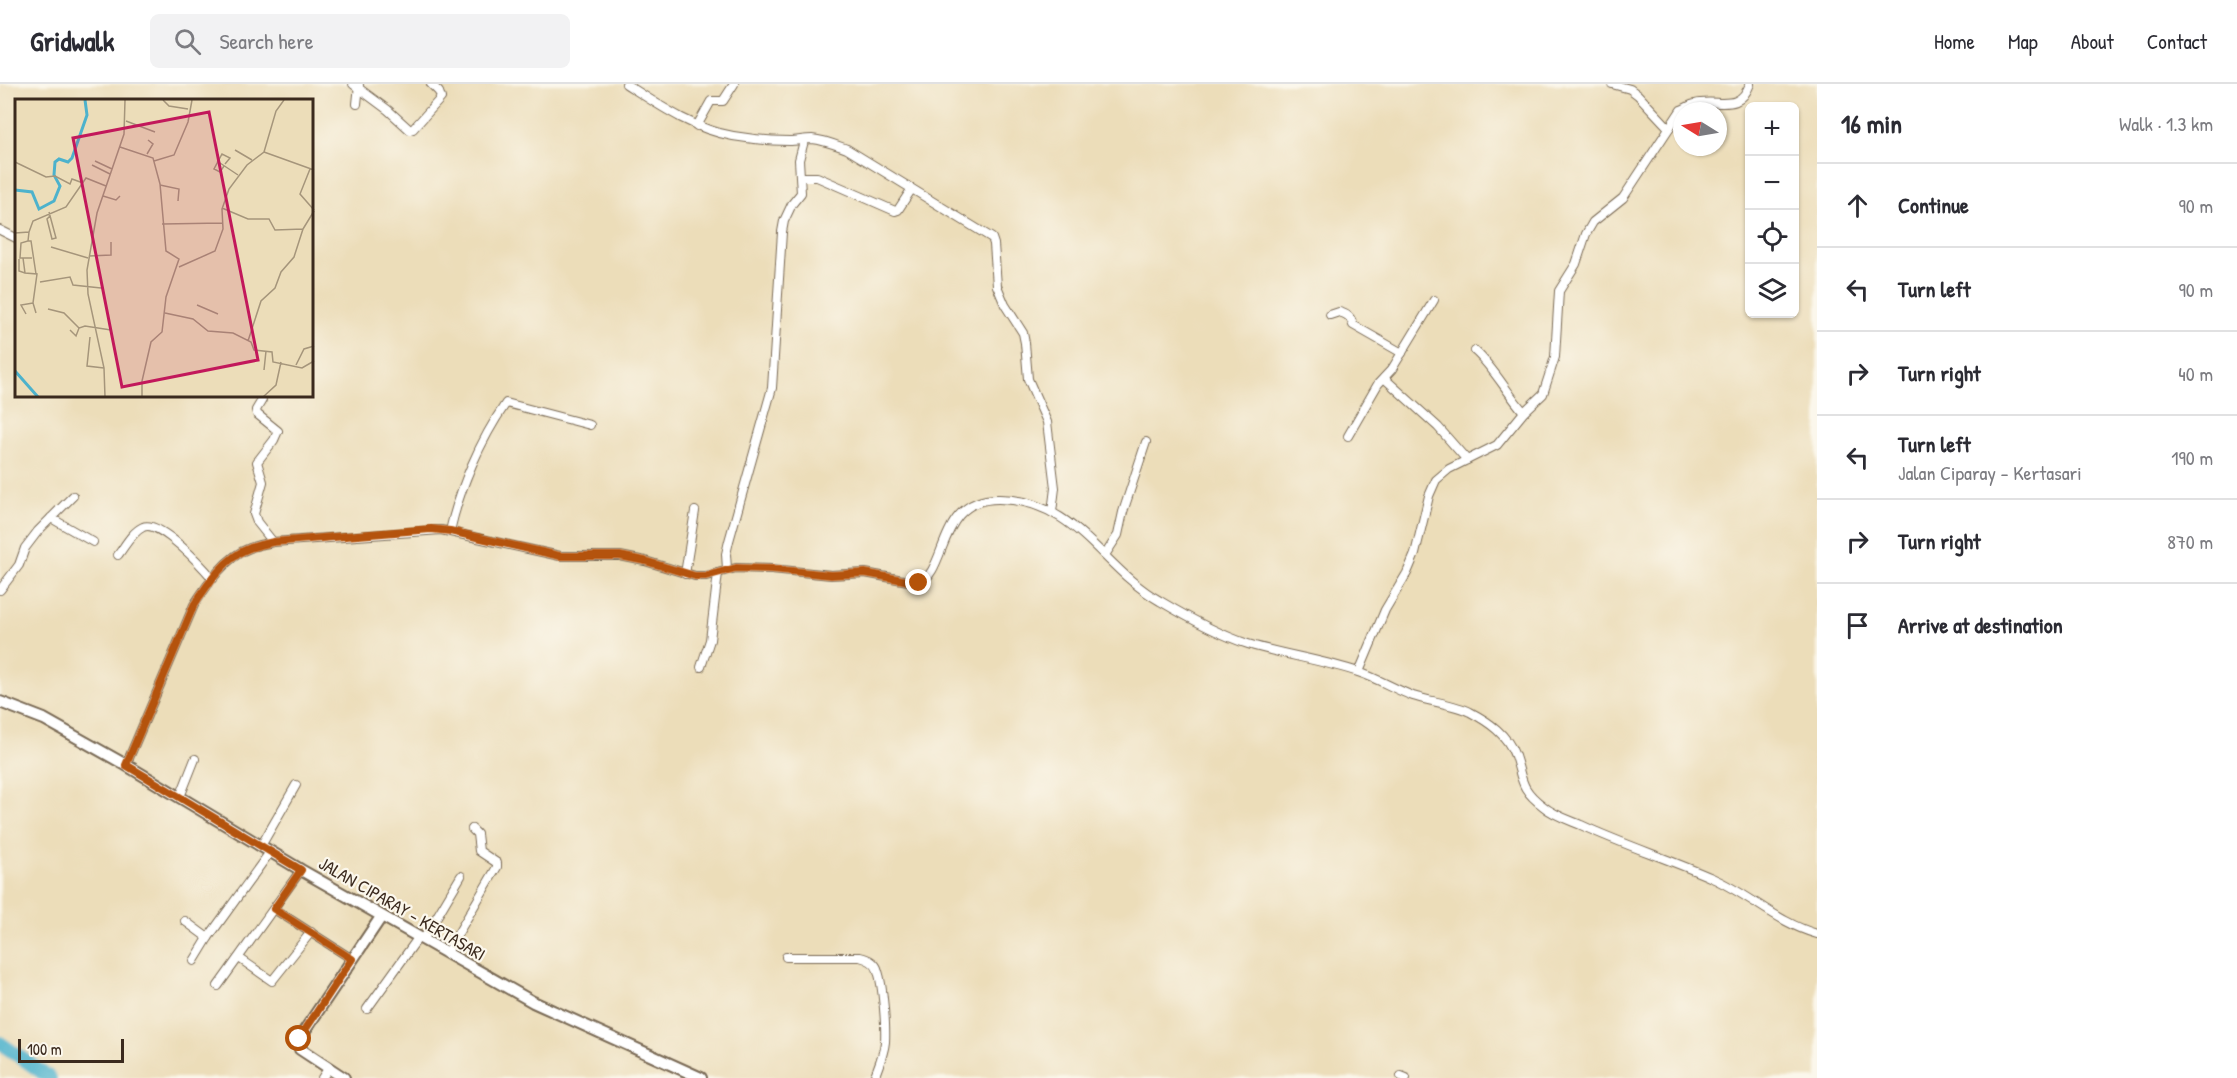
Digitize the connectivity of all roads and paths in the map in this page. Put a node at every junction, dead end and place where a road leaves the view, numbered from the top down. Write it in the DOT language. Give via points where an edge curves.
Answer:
graph roads {
  1 [pos="430,84"];
  2 [pos="626,84"];
  3 [pos="734,84"];
  4 [pos="1612,84"];
  5 [pos="1750,84"];
  6 [pos="357,85"];
  7 [pos="357,104"];
  8 [pos="697,126"];
  9 [pos="1669,128"];
  10 [pos="804,141"];
  11 [pos="801,177"];
  12 [pos="911,190"];
  13 [pos="0,230"];
  14 [pos="15,238"];
  15 [pos="1434,300"];
  16 [pos="1330,315"];
  17 [pos="1475,351"];
  18 [pos="1402,353"];
  19 [pos="1384,378"];
  20 [pos="261,398"];
  21 [pos="1524,412"];
  22 [pos="590,425"];
  23 [pos="1348,435"];
  24 [pos="1146,442"];
  25 [pos="1467,460"];
  26 [pos="73,495"];
  27 [pos="695,511"];
  28 [pos="1052,512"];
  29 [pos="51,518"];
  30 [pos="450,531"];
  31 [pos="93,542"];
  32 [pos="273,542"];
  33 [pos="118,555"];
  34 [pos="1105,555"];
  35 [pos="727,569"];
  36 [pos="718,573"];
  37 [pos="685,574"];
  38 [pos="213,579"];
  39 [pos="0,590"];
  40 [pos="701,667"];
  41 [pos="1359,672"];
  42 [pos="0,702"];
  43 [pos="195,759"];
  44 [pos="126,765"];
  45 [pos="296,785"];
  46 [pos="180,797"];
  47 [pos="472,829"];
  48 [pos="266,849"];
  49 [pos="301,870"];
  50 [pos="461,876"];
  51 [pos="274,909"];
  52 [pos="381,916"];
  53 [pos="185,921"];
  54 [pos="310,932"];
  55 [pos="1817,934"];
  56 [pos="208,938"];
  57 [pos="421,939"];
  58 [pos="446,954"];
  59 [pos="786,957"];
  60 [pos="239,958"];
  61 [pos="352,959"];
  62 [pos="194,961"];
  63 [pos="218,986"];
  64 [pos="367,1010"];
  65 [pos="325,1073"];
  66 [pos="344,1078"];
  67 [pos="701,1078"];
  68 [pos="874,1078"];
  1 -- 6 [label="street" via="441,98 410,130"];
  2 -- 8 [label="street"];
  3 -- 8 [label="street" via="723,101 711,101"];
  4 -- 9 [label="street" via="1638,95"];
  5 -- 9 [label="street" via="1741,99 1733,103 1692,104"];
  6 -- 7 [label="street"];
  8 -- 10 [label="street" via="735,136"];
  9 -- 21 [label="street" via="1623,198 1593,222 1586,234 1576,264 1559,291 1557,338 1550,373 1542,394"];
  10 -- 11 [label="street"];
  10 -- 12 [label="street" via="847,149"];
  11 -- 12 [label="street" via="817,177 895,211"];
  11 -- 35 [label="street" via="800,196 792,204 782,232 771,388 726,554"];
  12 -- 28 [label="street" via="993,241 997,286 1023,333 1028,380 1047,422 1055,488"];
  13 -- 14 [label="street"];
  15 -- 18 [label="street"];
  16 -- 18 [label="street" via="1345,314 1353,325"];
  17 -- 21 [label="street"];
  18 -- 19 [label="street"];
  19 -- 23 [label="street"];
  19 -- 25 [label="street" via="1438,427"];
  20 -- 32 [label="street" via="257,414 278,431 258,459 264,482 254,514"];
  21 -- 25 [label="street" via="1497,445"];
  22 -- 30 [label="street" via="506,403 477,456"];
  24 -- 34 [label="street" via="1118,535"];
  25 -- 41 [label="street" via="1436,480 1415,554 1385,610"];
  26 -- 29 [label="street"];
  27 -- 37 [label="street"];
  28 -- 34 [label="street"];
  28 -- 35 [label="street" via="999,499 975,504 953,523 929,576 919,583 865,573"];
  29 -- 31 [label="street"];
  29 -- 39 [label="street" via="25,548 19,565"];
  30 -- 32 [label="street" via="431,529"];
  30 -- 37 [label="street" via="560,556 620,556"];
  32 -- 38 [label="street" via="237,554"];
  33 -- 38 [label="street" via="134,534 144,526 153,526 192,556"];
  34 -- 41 [label="street" via="1158,600 1225,634 1265,649"];
  35 -- 36 [label="street"];
  36 -- 37 [label="street"];
  36 -- 40 [label="street" via="710,640"];
  38 -- 44 [label="street" via="190,613"];
  41 -- 55 [label="street" via="1410,695 1468,710 1495,726 1514,754 1525,789 1545,808 1714,879 1786,922"];
  42 -- 44 [label="main road, JALAN CIPARAY - KERTASARI" via="44,719"];
  43 -- 46 [label="street"];
  44 -- 46 [label="main road, JALAN CIPARAY - KERTASARI"];
  45 -- 48 [label="street"];
  46 -- 48 [label="main road, JALAN CIPARAY - KERTASARI"];
  47 -- 58 [label="street" via="477,834 479,851 497,867"];
  48 -- 49 [label="main road, JALAN CIPARAY - KERTASARI"];
  48 -- 56 [label="street"];
  49 -- 51 [label="street"];
  49 -- 52 [label="main road, JALAN CIPARAY - KERTASARI"];
  50 -- 57 [label="street"];
  51 -- 54 [label="street"];
  51 -- 60 [label="street"];
  52 -- 57 [label="main road, JALAN CIPARAY - KERTASARI"];
  52 -- 61 [label="main road"];
  53 -- 56 [label="street"];
  54 -- 60 [label="street" via="272,981"];
  54 -- 61 [label="street"];
  56 -- 62 [label="street"];
  57 -- 58 [label="main road, JALAN CIPARAY - KERTASARI"];
  57 -- 64 [label="street"];
  58 -- 67 [label="main road, JALAN CIPARAY - KERTASARI" via="560,1015"];
  59 -- 68 [label="street" via="860,957 874,964 880,980 885,1043"];
  60 -- 63 [label="street"];
  61 -- 65 [label="main road" via="299,1039 300,1049"];
  65 -- 66 [label="main road"];
}
